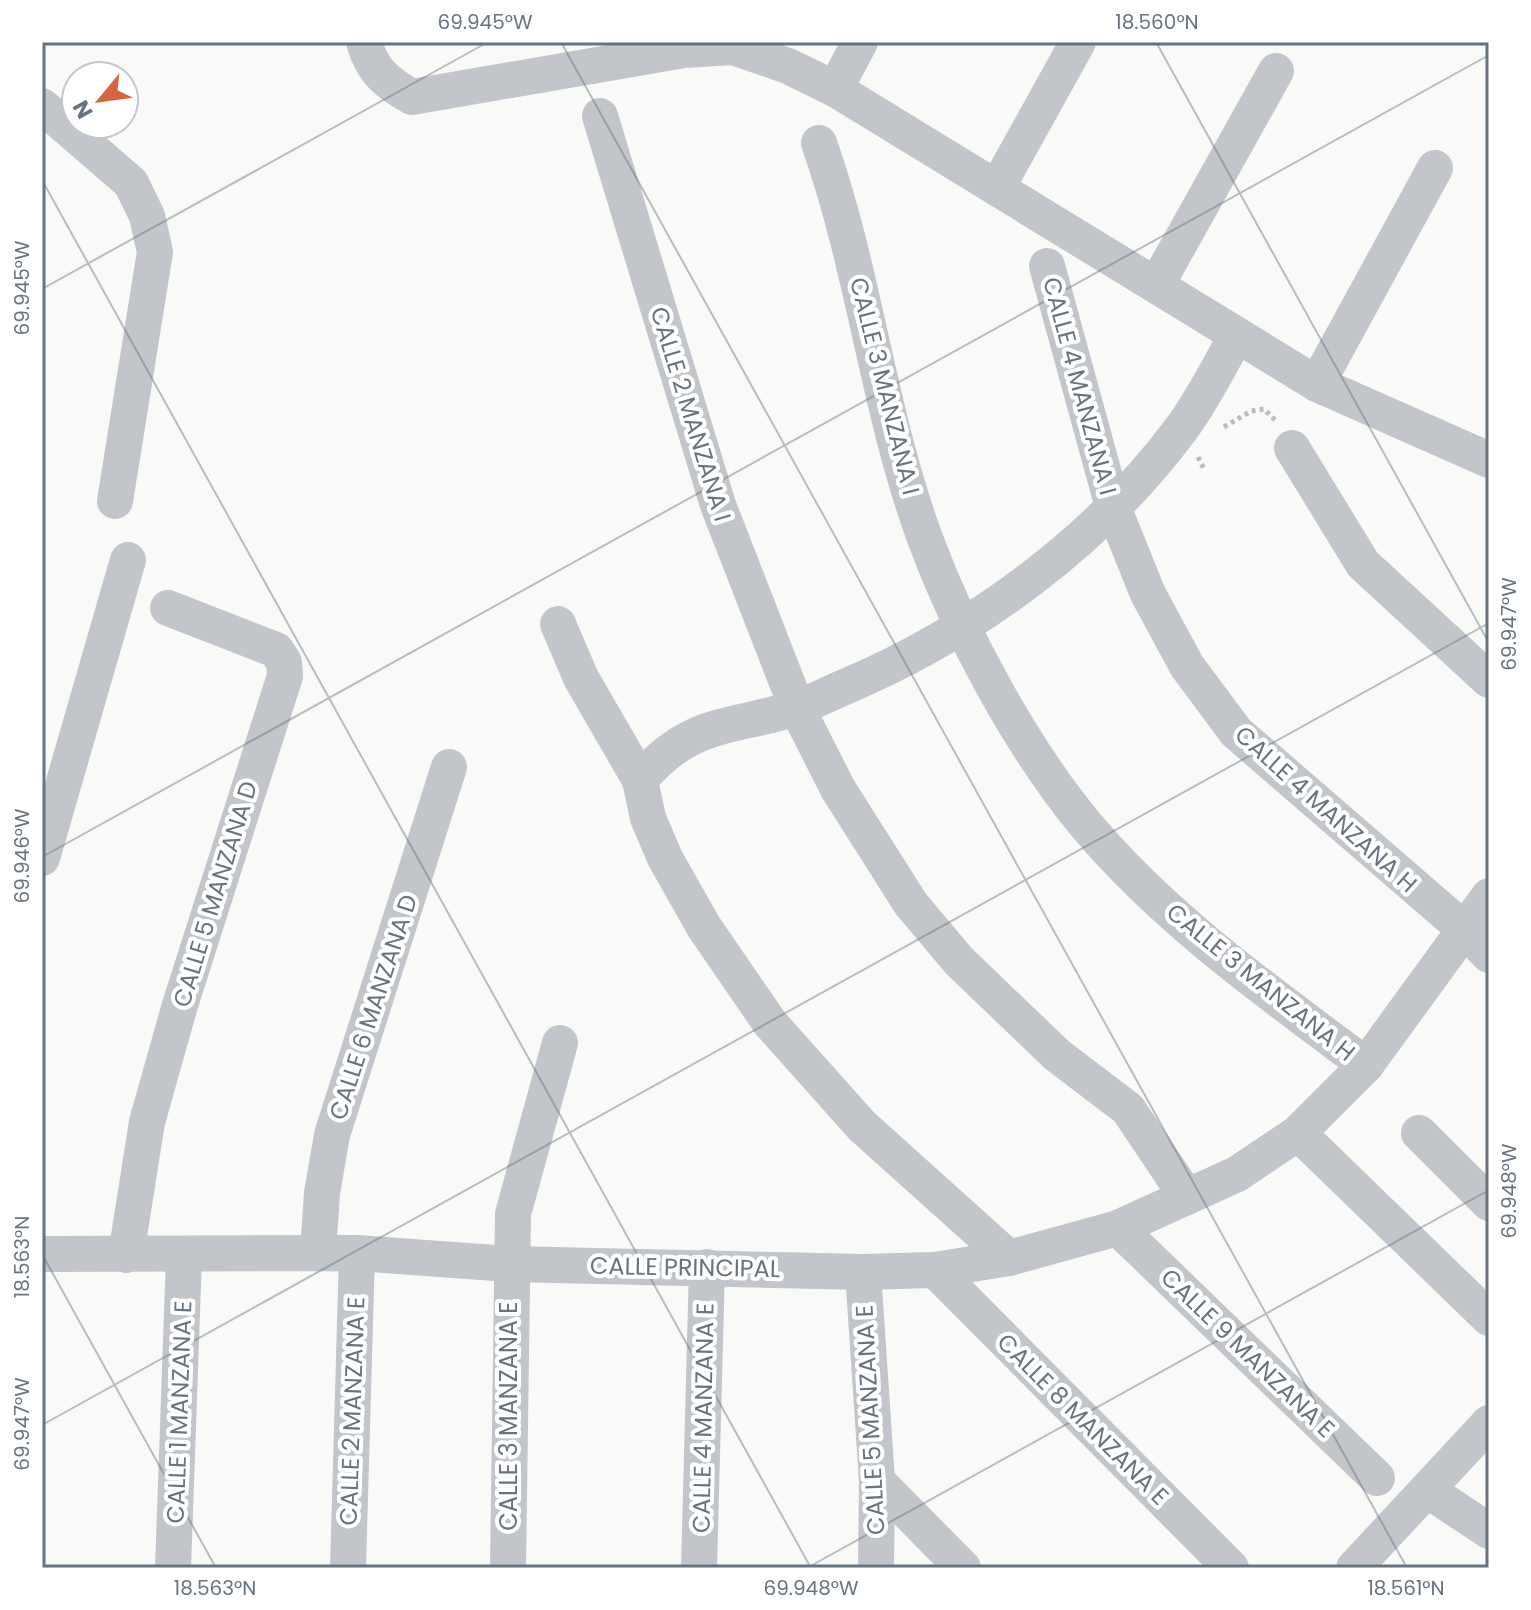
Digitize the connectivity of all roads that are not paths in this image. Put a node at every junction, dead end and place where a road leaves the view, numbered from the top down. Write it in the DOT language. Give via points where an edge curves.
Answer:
graph roads {
  1 [pos="364,42"];
  2 [pos="860,42"];
  3 [pos="1078,42"];
  4 [pos="733,45"];
  5 [pos="548,58"];
  6 [pos="1276,71"];
  7 [pos="835,89"];
  8 [pos="42,106"];
  9 [pos="600,116"];
  10 [pos="819,143"];
  11 [pos="1435,168"];
  12 [pos="997,188"];
  13 [pos="1047,266"];
  14 [pos="1157,284"];
  15 [pos="1237,335"];
  16 [pos="1317,384"];
  17 [pos="1292,448"];
  18 [pos="1489,460"];
  19 [pos="115,501"];
  20 [pos="1113,507"];
  21 [pos="128,560"];
  22 [pos="168,608"];
  23 [pos="558,624"];
  24 [pos="961,626"];
  25 [pos="1489,680"];
  26 [pos="797,708"];
  27 [pos="449,767"];
  28 [pos="640,780"];
  29 [pos="42,858"];
  30 [pos="1489,896"];
  31 [pos="1477,942"];
  32 [pos="560,1043"];
  33 [pos="1366,1065"];
  34 [pos="1298,1133"];
  35 [pos="1419,1133"];
  36 [pos="1187,1197"];
  37 [pos="1489,1203"];
  38 [pos="1118,1228"];
  39 [pos="318,1253"];
  40 [pos="357,1253"];
  41 [pos="42,1254"];
  42 [pos="126,1255"];
  43 [pos="184,1256"];
  44 [pos="1009,1258"];
  45 [pos="509,1264"];
  46 [pos="707,1267"];
  47 [pos="935,1270"];
  48 [pos="863,1272"];
  49 [pos="1489,1318"];
  50 [pos="1489,1423"];
  51 [pos="1377,1478"];
  52 [pos="877,1481"];
  53 [pos="1427,1490"];
  54 [pos="1489,1531"];
  55 [pos="173,1568"];
  56 [pos="348,1568"];
  57 [pos="508,1568"];
  58 [pos="699,1568"];
  59 [pos="876,1568"];
  60 [pos="963,1568"];
  61 [pos="1231,1568"];
  62 [pos="1354,1568"];
  1 -- 5 [label="street" via="370,61 387,83 412,97"];
  2 -- 7 [label="street"];
  3 -- 12 [label="street"];
  4 -- 5 [label="street"];
  4 -- 7 [label="street"];
  6 -- 14 [label="street"];
  7 -- 12 [label="street"];
  8 -- 19 [label="street" via="131,183 147,216 155,252"];
  9 -- 26 [label="street, CALLE 2 MANZANA I" via="718,505"];
  10 -- 24 [label="street, CALLE 3 MANZANA I" via="835,188 896,442 925,540"];
  11 -- 16 [label="street"];
  12 -- 14 [label="street"];
  13 -- 20 [label="street, CALLE 4 MANZANA I"];
  14 -- 15 [label="street"];
  15 -- 16 [label="street"];
  15 -- 20 [label="street" via="1182,429"];
  16 -- 18 [label="street"];
  17 -- 25 [label="street" via="1363,564"];
  20 -- 24 [label="street" via="1019,589"];
  20 -- 31 [label="street, CALLE 4 MANZANA H" via="1148,594 1187,666 1236,732"];
  21 -- 29 [label="street"];
  22 -- 42 [label="street, CALLE 5 MANZANA D" via="276,650 285,676 147,1122"];
  23 -- 28 [label="street" via="581,678"];
  24 -- 26 [label="street" via="893,666"];
  24 -- 33 [label="street, CALLE 3 MANZANA H" via="1034,753 1086,825 1145,888 1217,952"];
  26 -- 28 [label="street" via="713,726 659,758"];
  26 -- 36 [label="street, CALLE 2 MANZANA I" via="838,789 911,904 1014,1017 1128,1109"];
  27 -- 39 [label="street, CALLE 6 MANZANA D" via="332,1135"];
  28 -- 44 [label="street" via="665,858 704,927 770,1023 862,1126"];
  30 -- 31 [label="street, CALLE PRINCIPAL"];
  31 -- 33 [label="street, CALLE PRINCIPAL"];
  32 -- 45 [label="street, CALLE 3 MANZANA E" via="513,1214"];
  33 -- 34 [label="street, CALLE PRINCIPAL"];
  34 -- 36 [label="street, CALLE PRINCIPAL" via="1237,1174"];
  34 -- 49 [label="street"];
  35 -- 37 [label="street"];
  36 -- 38 [label="street, CALLE PRINCIPAL"];
  38 -- 44 [label="street, CALLE PRINCIPAL"];
  38 -- 51 [label="street, CALLE 9 MANZANA E"];
  39 -- 40 [label="street, CALLE PRINCIPAL"];
  39 -- 43 [label="street, CALLE PRINCIPAL"];
  40 -- 45 [label="street, CALLE PRINCIPAL"];
  40 -- 56 [label="street, CALLE 2 MANZANA E"];
  41 -- 42 [label="street, CALLE PRINCIPAL"];
  42 -- 43 [label="street, CALLE PRINCIPAL"];
  43 -- 55 [label="street, CALLE 1 MANZANA E"];
  44 -- 47 [label="street, CALLE PRINCIPAL"];
  45 -- 46 [label="street, CALLE PRINCIPAL"];
  45 -- 57 [label="street, CALLE 3 MANZANA E"];
  46 -- 48 [label="street, CALLE PRINCIPAL"];
  46 -- 58 [label="street, CALLE 4 MANZANA E"];
  47 -- 48 [label="street, CALLE PRINCIPAL"];
  47 -- 61 [label="street, CALLE 8 MANZANA E"];
  48 -- 52 [label="street, CALLE 5 MANZANA E"];
  50 -- 53 [label="street"];
  52 -- 59 [label="street, CALLE 5 MANZANA E"];
  52 -- 60 [label="street"];
  53 -- 54 [label="street"];
  53 -- 62 [label="street"];
}
